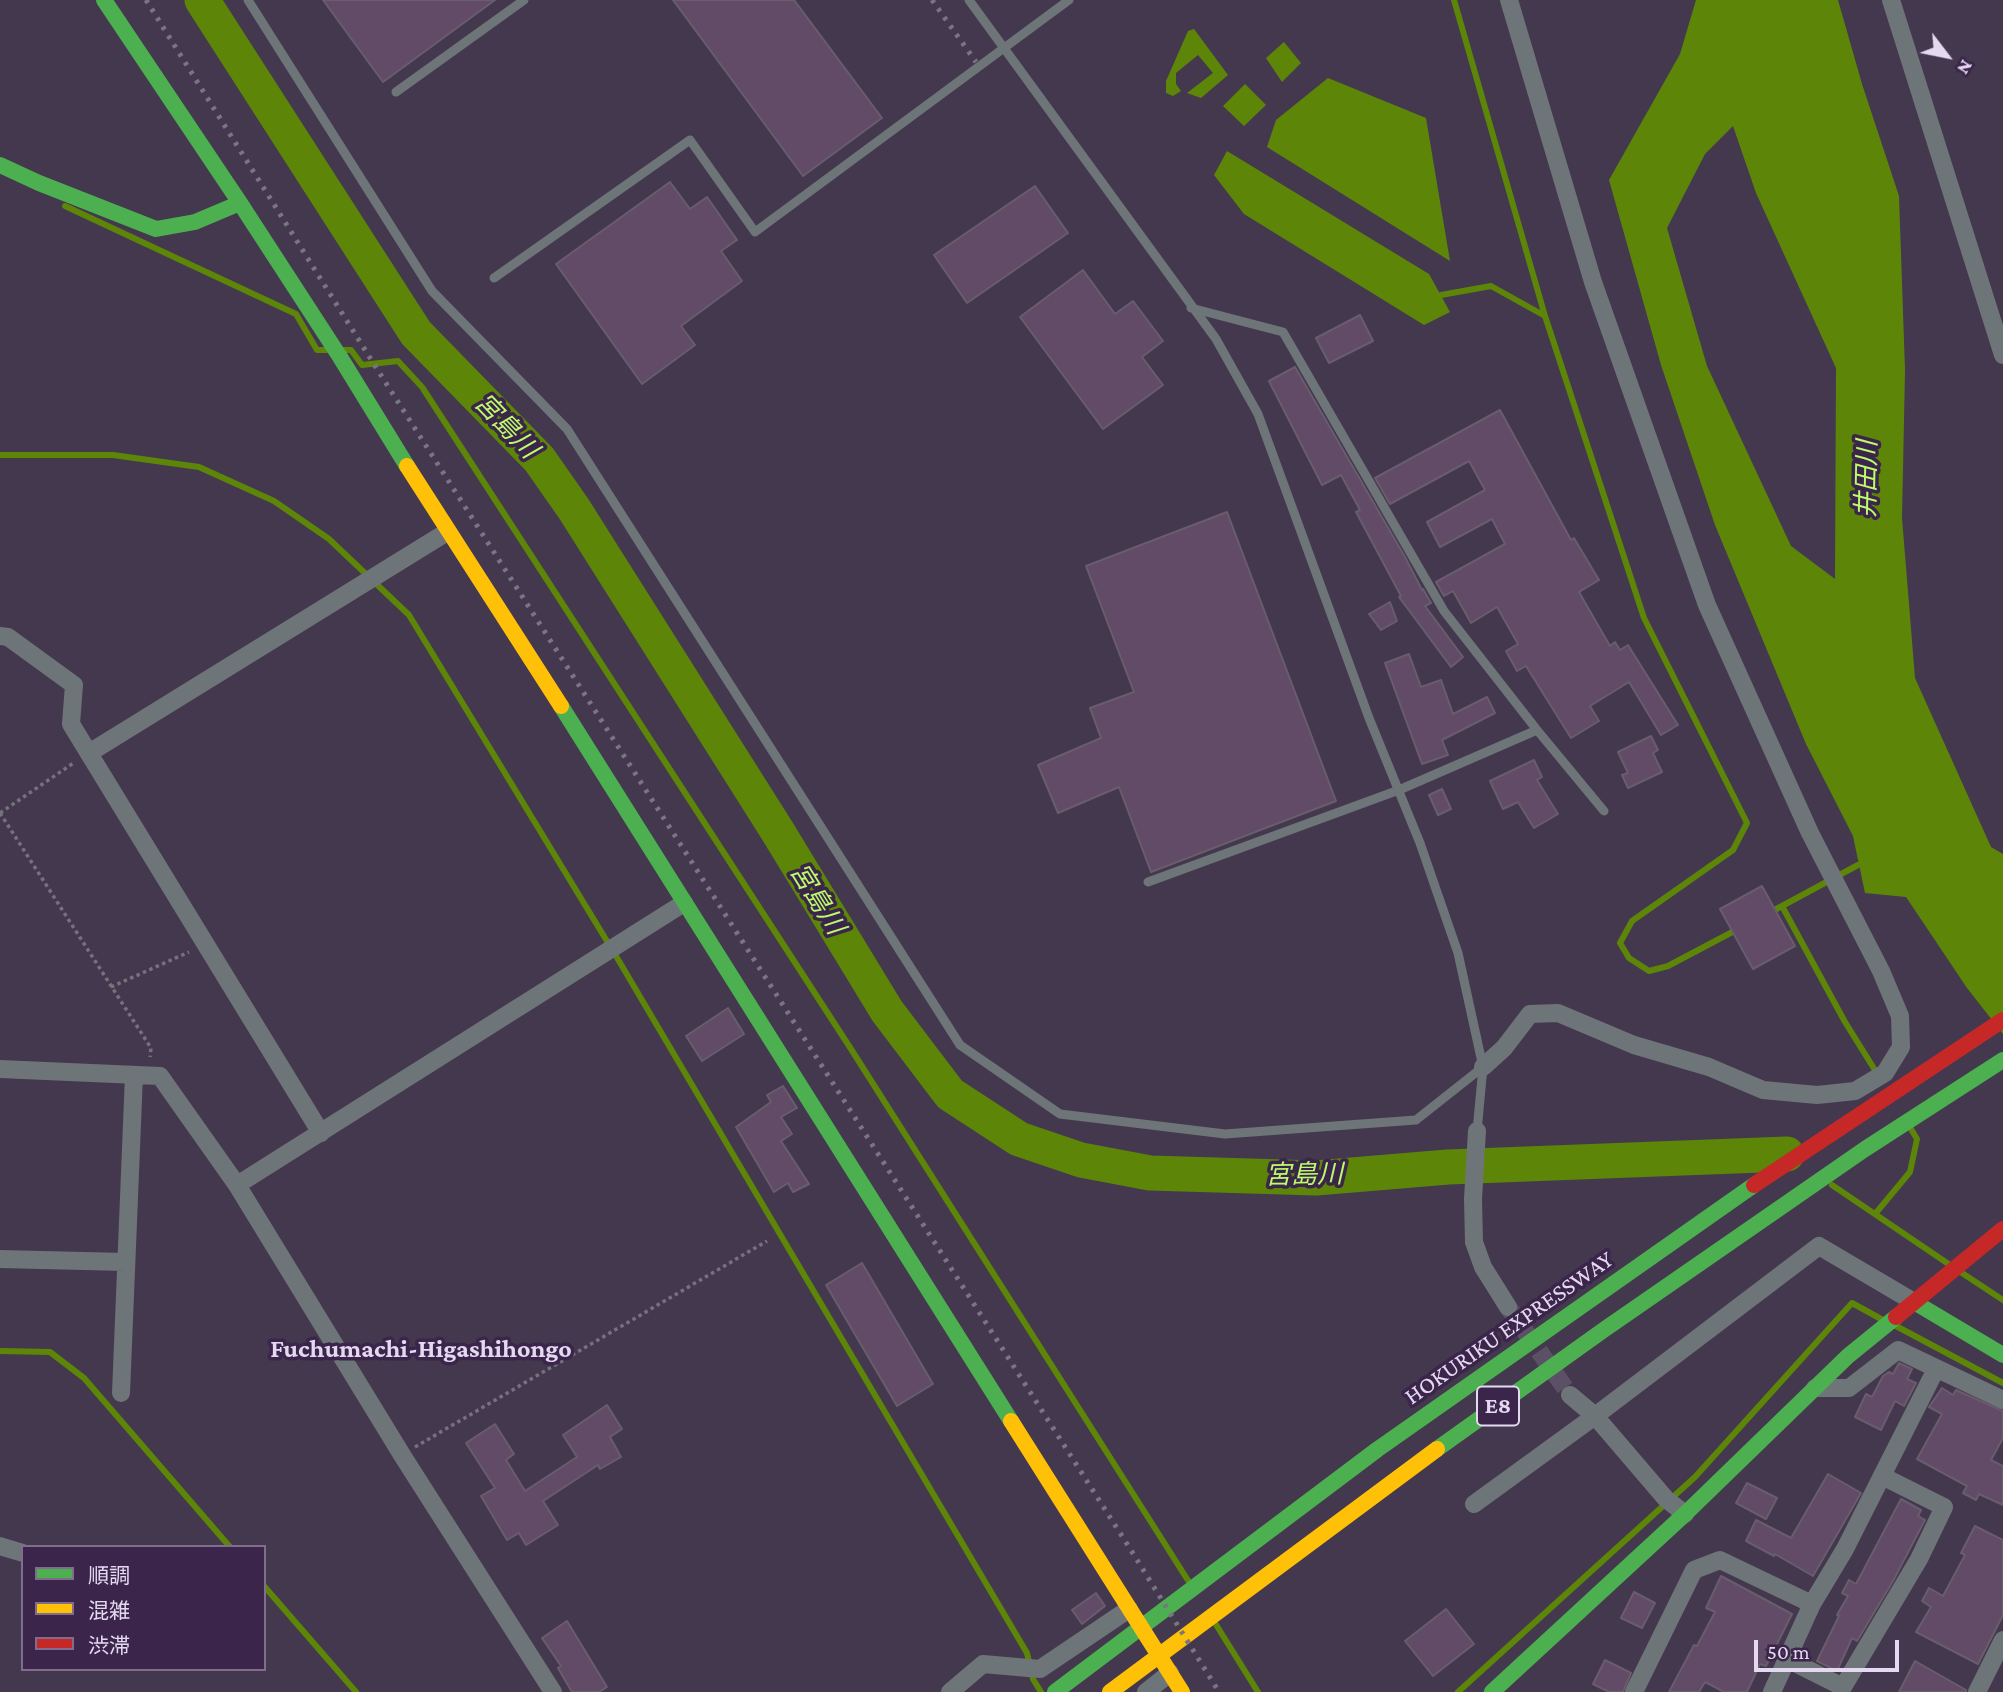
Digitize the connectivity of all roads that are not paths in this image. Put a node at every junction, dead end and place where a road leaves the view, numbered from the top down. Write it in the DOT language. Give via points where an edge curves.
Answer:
graph roads {
  1 [pos="104,0"];
  2 [pos="247,0"];
  3 [pos="524,0"];
  4 [pos="969,0"];
  5 [pos="1069,0"];
  6 [pos="1509,0"];
  7 [pos="1891,0"];
  8 [pos="1004,48"];
  9 [pos="396,92"];
  10 [pos="0,164"];
  11 [pos="240,202"];
  12 [pos="494,278"];
  13 [pos="1191,308"];
  14 [pos="2003,355"];
  15 [pos="447,532"];
  16 [pos="0,636"];
  17 [pos="1537,730"];
  18 [pos="89,754"];
  19 [pos="1399,790"];
  20 [pos="1604,811"];
  21 [pos="1147,882"];
  22 [pos="684,903"];
  23 [pos="2003,1020"];
  24 [pos="2003,1060"];
  25 [pos="1483,1067"];
  26 [pos="0,1069"];
  27 [pos="141,1075"];
  28 [pos="1477,1131"];
  29 [pos="321,1133"];
  30 [pos="237,1185"];
  31 [pos="2003,1229"];
  32 [pos="0,1259"];
  33 [pos="126,1262"];
  34 [pos="1914,1302"];
  35 [pos="1508,1307"];
  36 [pos="2003,1355"];
  37 [pos="1936,1368"];
  38 [pos="1815,1388"];
  39 [pos="121,1393"];
  40 [pos="1570,1395"];
  41 [pos="2003,1400"];
  42 [pos="1595,1416"];
  43 [pos="1882,1476"];
  44 [pos="1474,1504"];
  45 [pos="1685,1514"];
  46 [pos="0,1546"];
  47 [pos="21,1552"];
  48 [pos="1812,1604"];
  49 [pos="1129,1609"];
  50 [pos="2003,1640"];
  51 [pos="1787,1659"];
  52 [pos="1170,1673"];
  53 [pos="1498,1687"];
  54 [pos="552,1692"];
  55 [pos="950,1692"];
  56 [pos="1055,1692"];
  57 [pos="1110,1692"];
  58 [pos="1146,1692"];
  59 [pos="1182,1692"];
  60 [pos="1522,1692"];
  61 [pos="1634,1692"];
  62 [pos="1772,1692"];
  63 [pos="1977,1692"];
  1 -- 11 [label="main road"];
  2 -- 25 [label="lane" via="432,291 568,429 960,1045 1060,1114 1225,1134 1416,1120"];
  3 -- 9 [label="lane"];
  4 -- 8 [label="lane"];
  5 -- 8 [label="lane"];
  6 -- 25 [label="street" via="1593,282 1707,605 1810,833 1881,971 1900,1016 1901,1047 1885,1073 1855,1091 1817,1096 1763,1090 1558,1013 1530,1014"];
  7 -- 14 [label="street"];
  8 -- 12 [label="lane" via="755,232 690,139"];
  8 -- 13 [label="lane"];
  10 -- 11 [label="main road" via="156,229 195,222"];
  11 -- 15 [label="main road"];
  13 -- 17 [label="lane" via="1283,332 1444,611"];
  13 -- 19 [label="lane" via="1216,339 1258,414"];
  15 -- 18 [label="street"];
  15 -- 22 [label="main road"];
  16 -- 18 [label="street" via="8,636 74,685 71,724"];
  17 -- 19 [label="lane"];
  17 -- 20 [label="lane"];
  18 -- 29 [label="street"];
  19 -- 21 [label="lane"];
  19 -- 25 [label="lane" via="1458,953"];
  22 -- 29 [label="street"];
  22 -- 49 [label="main road"];
  23 -- 56 [label="main road, HOKURIKU EXPRESSWAY / E8" via="1727,1203 1378,1449"];
  24 -- 57 [label="main road, E8" via="1765,1217 1396,1478"];
  25 -- 28 [label="lane"];
  26 -- 27 [label="street"];
  27 -- 30 [label="street" via="160,1076"];
  27 -- 33 [label="street"];
  28 -- 35 [label="street" via="1474,1242 1483,1267"];
  29 -- 30 [label="street"];
  30 -- 54 [label="street"];
  31 -- 34 [label="main road"];
  32 -- 33 [label="street"];
  33 -- 39 [label="street"];
  34 -- 36 [label="main road"];
  34 -- 38 [label="main road"];
  34 -- 42 [label="street" via="1819,1246"];
  37 -- 38 [label="street" via="1898,1350 1849,1388"];
  37 -- 41 [label="street"];
  37 -- 43 [label="street"];
  38 -- 45 [label="main road"];
  40 -- 42 [label="street"];
  42 -- 44 [label="street"];
  42 -- 45 [label="street" via="1666,1499"];
  43 -- 48 [label="street"];
  43 -- 51 [label="street" via="1944,1507 1919,1559 1843,1687"];
  45 -- 53 [label="main road"];
  46 -- 47 [label="street"];
  48 -- 51 [label="street"];
  48 -- 61 [label="street" via="1720,1560 1694,1570"];
  49 -- 52 [label="main road"];
  49 -- 55 [label="street" via="1040,1669 983,1664"];
  50 -- 63 [label="street"];
  51 -- 62 [label="street"];
  52 -- 58 [label="street"];
  52 -- 59 [label="main road"];
  53 -- 60 [label="main road"];
}
